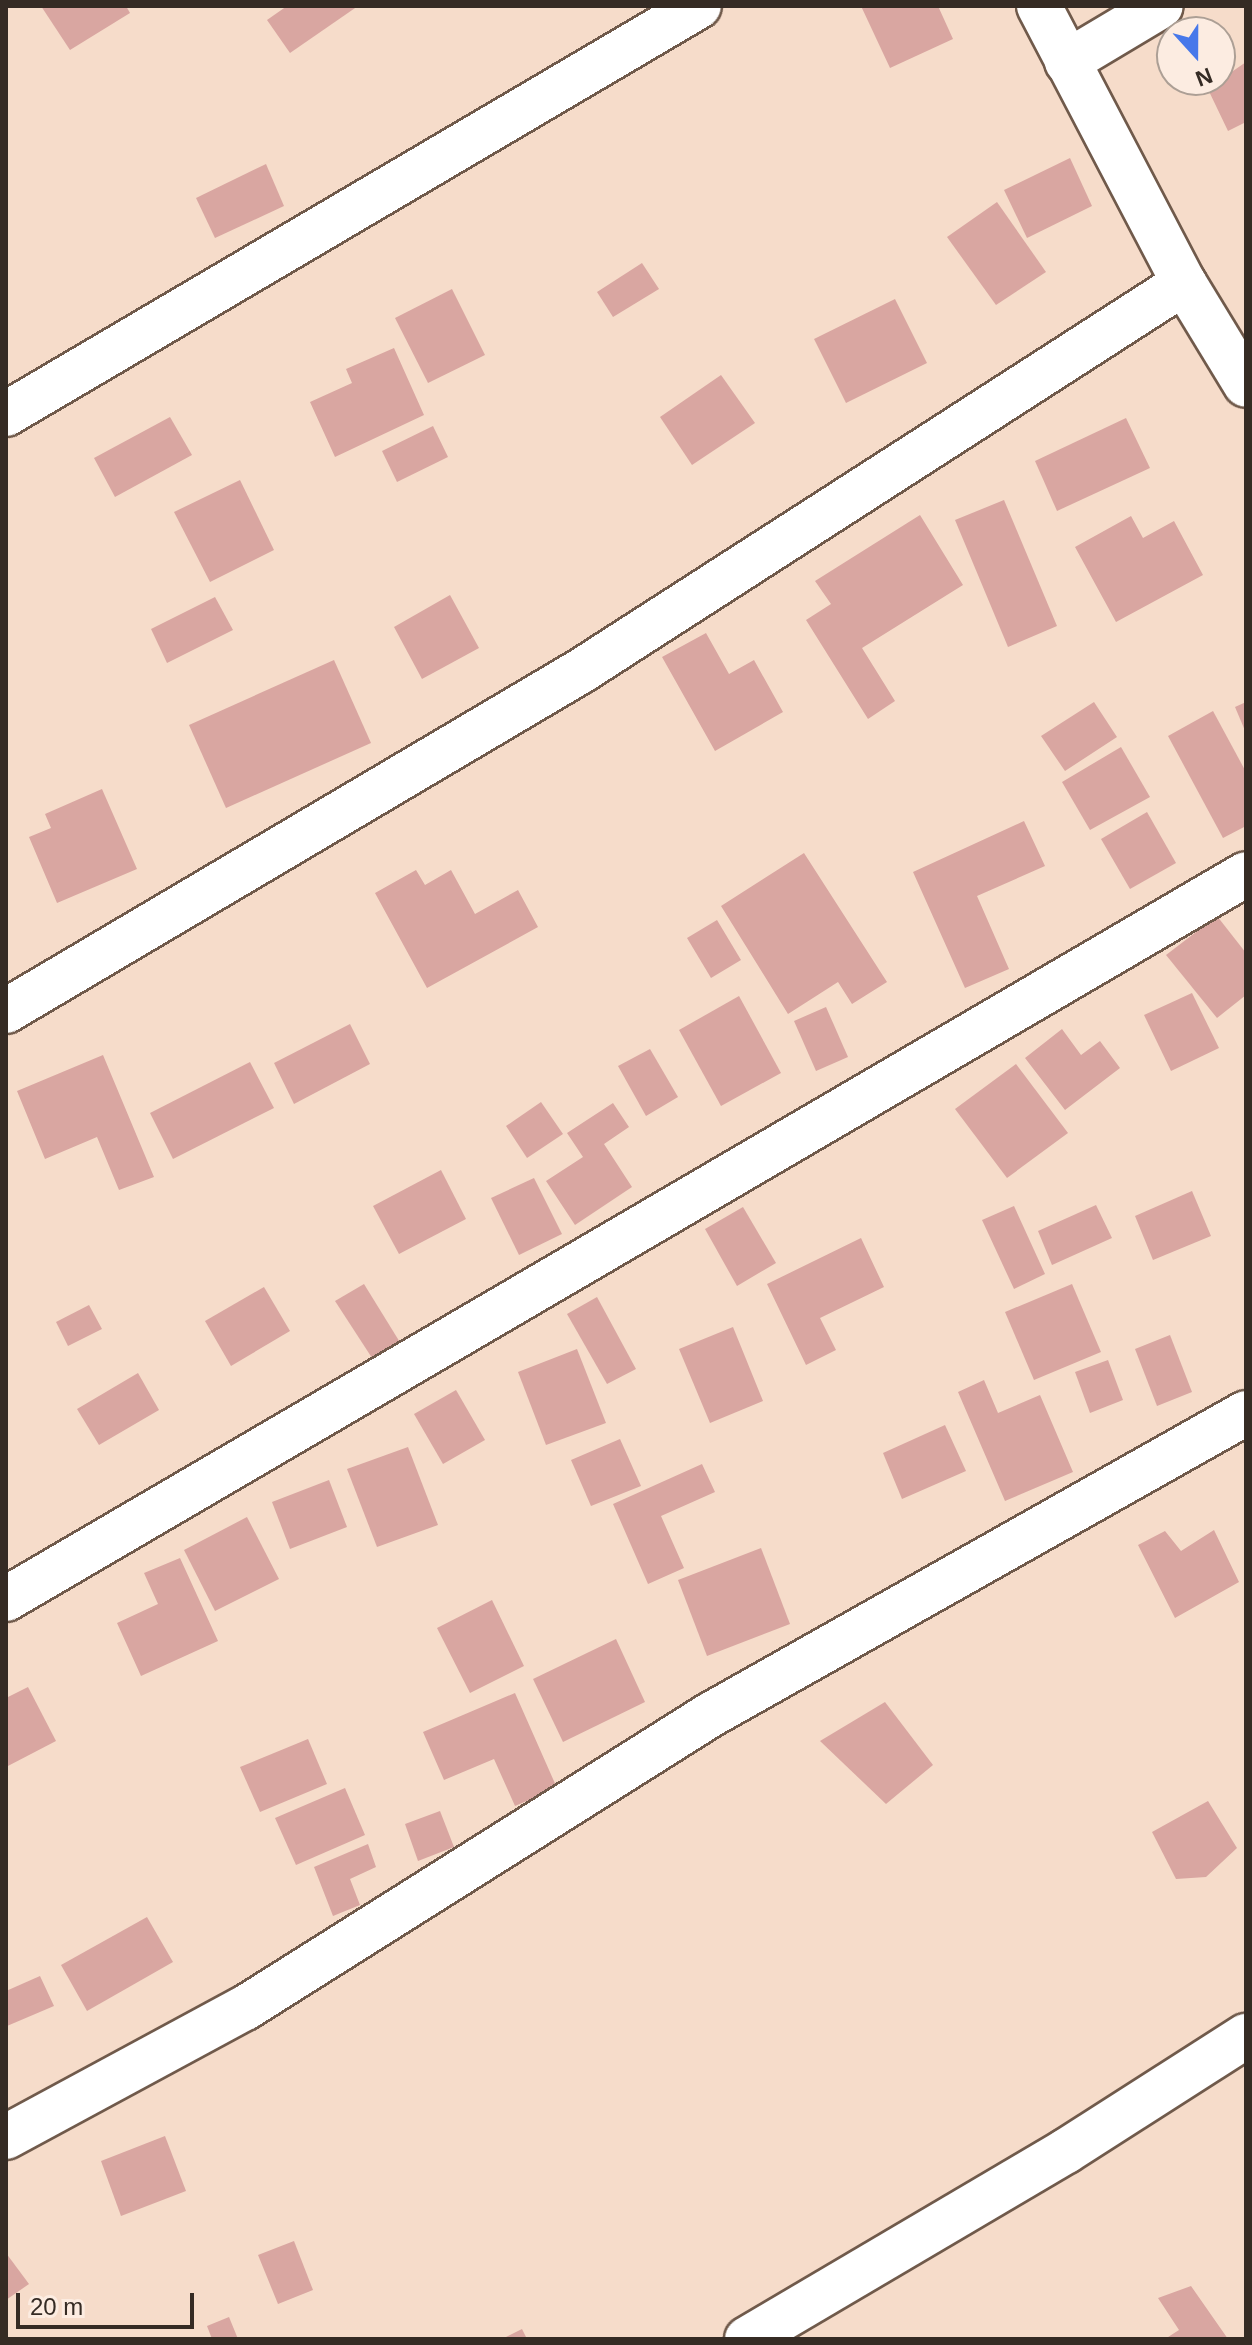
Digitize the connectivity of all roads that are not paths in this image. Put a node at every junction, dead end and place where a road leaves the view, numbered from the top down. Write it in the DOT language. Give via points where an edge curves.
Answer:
graph roads {
  1 [pos="699,6"];
  2 [pos="1039,6"];
  3 [pos="1161,6"];
  4 [pos="1067,62"];
  5 [pos="1184,283"];
  6 [pos="1246,385"];
  7 [pos="6,414"];
  8 [pos="1246,874"];
  9 [pos="6,1011"];
  10 [pos="1246,1413"];
  11 [pos="6,1599"];
  12 [pos="1246,2036"];
  13 [pos="6,2137"];
  14 [pos="747,2339"];
  1 -- 7 [label="street"];
  2 -- 4 [label="street"];
  3 -- 4 [label="street"];
  4 -- 5 [label="street"];
  5 -- 6 [label="street"];
  5 -- 9 [label="street" via="581,671"];
  8 -- 11 [label="street"];
  10 -- 13 [label="street" via="710,1715 245,2008"];
  12 -- 14 [label="street" via="1066,2151"];
}
